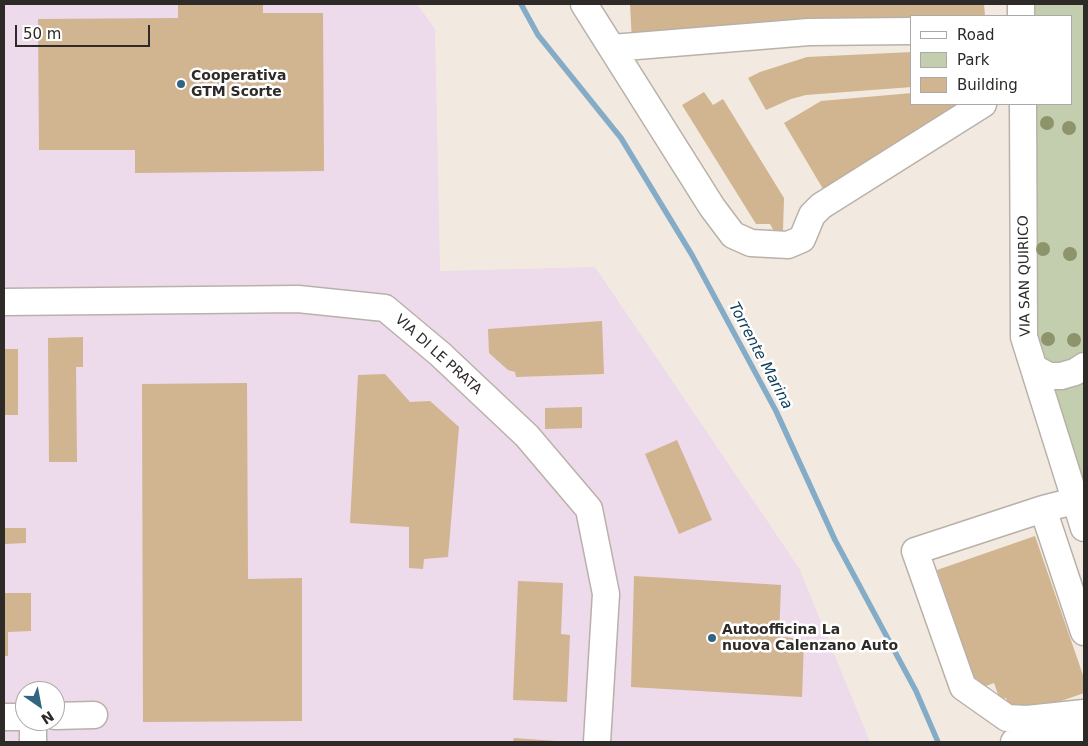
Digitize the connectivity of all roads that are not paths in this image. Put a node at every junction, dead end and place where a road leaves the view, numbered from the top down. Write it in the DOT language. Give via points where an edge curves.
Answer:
graph roads {
  1 [pos="584,4"];
  2 [pos="910,31"];
  3 [pos="612,48"];
  4 [pos="981,105"];
  5 [pos="1023,105"];
  6 [pos="4,302"];
  7 [pos="1084,366"];
  8 [pos="1034,368"];
  9 [pos="1074,501"];
  10 [pos="1043,509"];
  11 [pos="1084,528"];
  12 [pos="1084,632"];
  13 [pos="1084,713"];
  14 [pos="94,715"];
  15 [pos="65,716"];
  16 [pos="1084,734"];
  17 [pos="597,742"];
  18 [pos="1014,742"];
  1 -- 3 [label="street"];
  2 -- 3 [label="street" via="809,32"];
  3 -- 4 [label="street" via="712,207 733,235 751,243 788,245 802,239 812,215 821,206"];
  5 -- 8 [label="street, VIA SAN QUIRICO" via="1024,337"];
  6 -- 17 [label="street, VIA DI LE PRATA" via="298,299 385,308 440,354 527,436 589,509 606,594"];
  7 -- 8 [label="street" via="1061,376 1049,376"];
  8 -- 9 [label="street, VIA SAN QUIRICO"];
  9 -- 10 [label="street"];
  9 -- 11 [label="street, VIA SAN QUIRICO"];
  10 -- 12 [label="street"];
  10 -- 13 [label="street" via="915,551 963,687 1007,718"];
  14 -- 15 [label="street"];
  16 -- 18 [label="street"];
}
